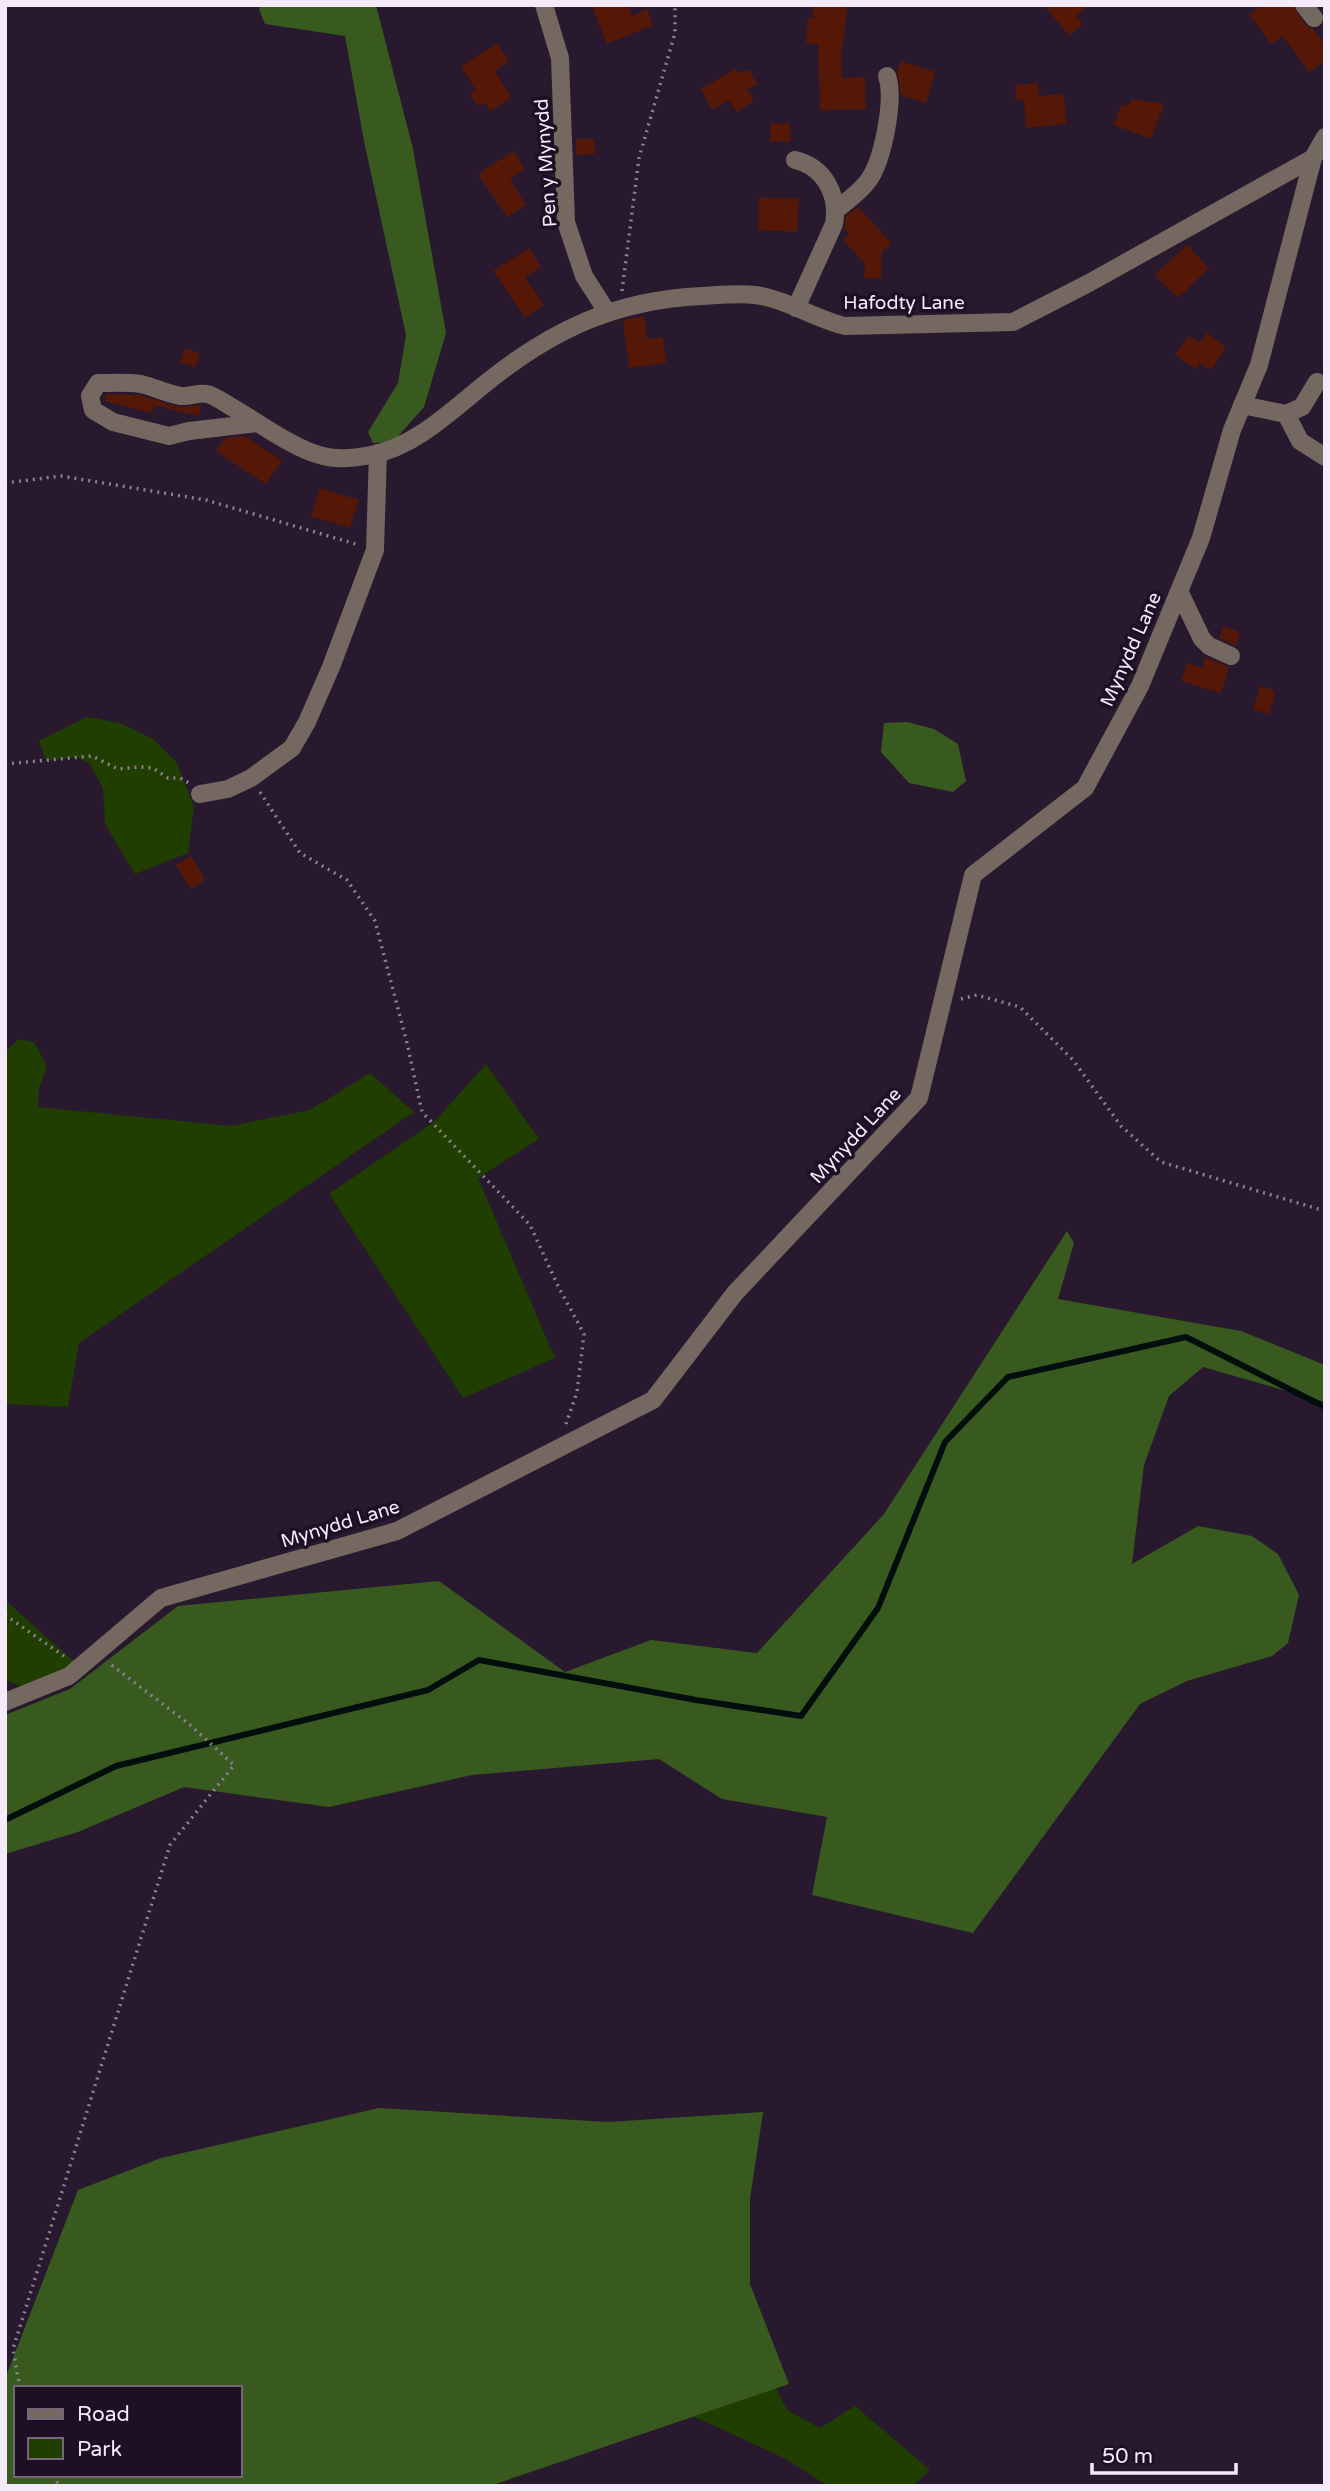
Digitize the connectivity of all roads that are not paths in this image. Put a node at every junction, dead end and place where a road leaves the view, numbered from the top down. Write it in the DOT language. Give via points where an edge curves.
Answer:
graph roads {
  1 [pos="544,5"];
  2 [pos="887,76"];
  3 [pos="1325,137"];
  4 [pos="1313,158"];
  5 [pos="795,160"];
  6 [pos="836,210"];
  7 [pos="796,308"];
  8 [pos="613,310"];
  9 [pos="1317,382"];
  10 [pos="1242,405"];
  11 [pos="1286,414"];
  12 [pos="258,423"];
  13 [pos="379,453"];
  14 [pos="1325,457"];
  15 [pos="1179,591"];
  16 [pos="1231,656"];
  17 [pos="200,794"];
  18 [pos="5,1702"];
  1 -- 8 [label="street, Pen y Mynydd" via="560,58 566,222 584,276"];
  2 -- 6 [label="street" via="891,98 876,168"];
  3 -- 4 [label="street, Mynydd Lane"];
  4 -- 7 [label="street, Hafodty Lane" via="1013,323 845,326"];
  4 -- 10 [label="street, Mynydd Lane" via="1259,365"];
  5 -- 6 [label="street" via="821,177 830,188"];
  6 -- 7 [label="street"];
  7 -- 8 [label="street, Hafodty Lane" via="757,295 735,294 687,296"];
  8 -- 13 [label="street, Hafodty Lane" via="552,335 430,427"];
  9 -- 11 [label="street" via="1302,407"];
  10 -- 11 [label="street"];
  10 -- 15 [label="street, Mynydd Lane" via="1201,538"];
  11 -- 14 [label="street" via="1300,441"];
  12 -- 12 [label="street, Hafodty Lane" via="207,393 183,397 118,382 98,383 90,396 93,410 113,422 169,436"];
  12 -- 13 [label="street, Hafodty Lane" via="323,456"];
  13 -- 17 [label="street" via="375,550 307,722 292,748 251,778 228,789"];
  15 -- 16 [label="street" via="1202,639"];
  15 -- 18 [label="street, Mynydd Lane" via="1140,686 1085,788 973,875 919,1098 735,1293 653,1400 397,1531 160,1598 69,1676"];
}
